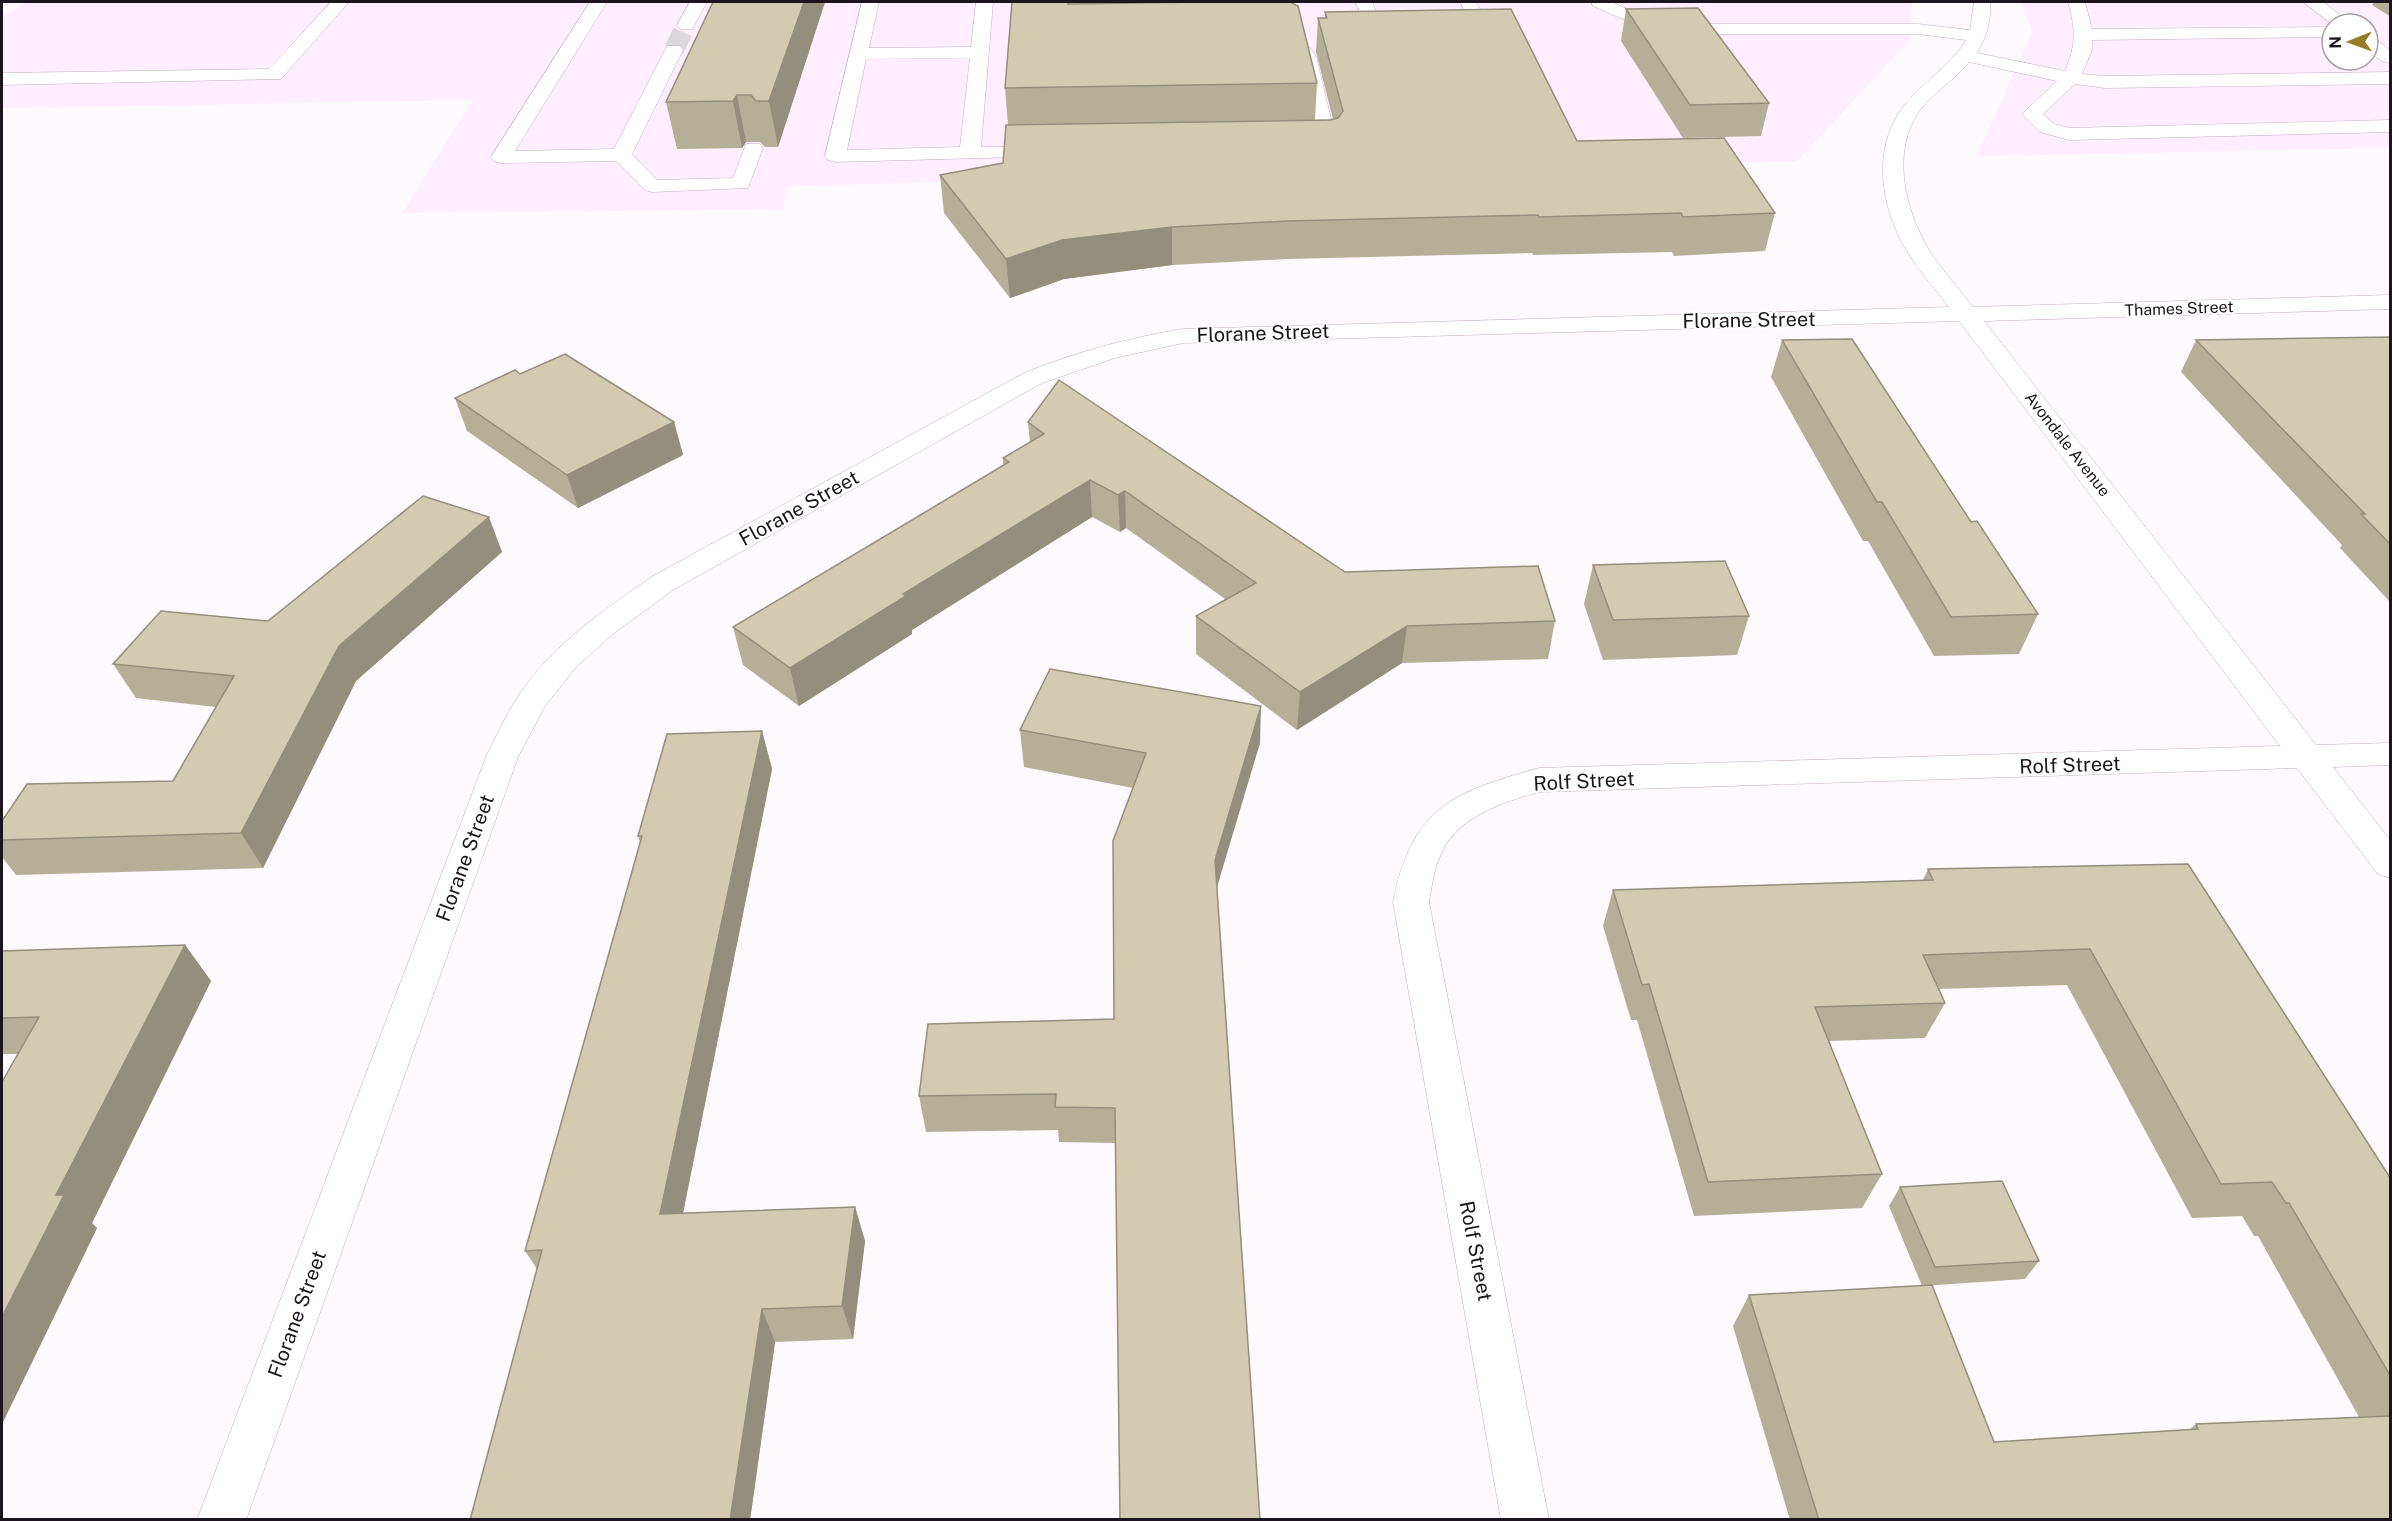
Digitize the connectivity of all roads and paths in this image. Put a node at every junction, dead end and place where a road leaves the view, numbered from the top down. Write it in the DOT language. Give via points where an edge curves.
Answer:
graph roads {
  1 [pos="340,2"];
  2 [pos="598,2"];
  3 [pos="698,2"];
  4 [pos="870,2"];
  5 [pos="985,2"];
  6 [pos="1364,2"];
  7 [pos="1468,2"];
  8 [pos="1599,2"];
  9 [pos="1982,2"];
  10 [pos="2077,2"];
  11 [pos="2312,2"];
  12 [pos="2326,12"];
  13 [pos="686,25"];
  14 [pos="2320,32"];
  15 [pos="2082,35"];
  16 [pos="1282,44"];
  17 [pos="1972,46"];
  18 [pos="674,50"];
  19 [pos="980,52"];
  20 [pos="858,54"];
  21 [pos="2071,78"];
  22 [pos="2391,78"];
  23 [pos="2,79"];
  24 [pos="2391,126"];
  25 [pos="753,148"];
  26 [pos="1292,148"];
  27 [pos="1065,152"];
  28 [pos="970,153"];
  29 [pos="621,155"];
  30 [pos="2391,302"];
  31 [pos="1968,315"];
  32 [pos="2391,754"];
  33 [pos="2307,755"];
  34 [pos="2391,865"];
  35 [pos="221,1520"];
  36 [pos="1526,1520"];
  1 -- 23 [label="street" via="274,75"];
  2 -- 29 [label="street" via="501,157"];
  3 -- 13 [label="street"];
  4 -- 20 [label="street"];
  5 -- 19 [label="street"];
  6 -- 7 [label="street" via="1371,18 1476,17"];
  8 -- 17 [label="street" via="1657,28 1918,29"];
  9 -- 17 [label="street" via="1983,19"];
  10 -- 15 [label="street"];
  11 -- 12 [label="street"];
  14 -- 15 [label="street"];
  15 -- 21 [label="street" via="2083,50"];
  16 -- 26 [label="street" via="1302,50 1307,56 1328,148"];
  17 -- 21 [label="street"];
  17 -- 31 [label="street, Avondale Avenue" via="1912,107 1893,148 1891,168 1903,222 1920,254"];
  18 -- 29 [label="street"];
  19 -- 20 [label="street"];
  19 -- 28 [label="street"];
  20 -- 28 [label="street" via="835,156"];
  21 -- 22 [label="street" via="2104,82"];
  21 -- 24 [label="street" via="2032,114 2047,128 2069,134"];
  25 -- 29 [label="street" via="741,184 652,186"];
  27 -- 28 [label="street"];
  30 -- 31 [label="street, Thames Street"];
  31 -- 33 [label="street, Avondale Avenue"];
  31 -- 35 [label="street, Florane Street" via="1224,333 1129,345 1079,359 1033,378 663,583 611,618 555,670 520,718 502,757"];
  32 -- 33 [label="street, Rolf Street"];
  33 -- 34 [label="street, Avondale Avenue"];
  33 -- 36 [label="street, Rolf Street" via="1539,780 1494,792 1459,808 1426,848 1414,873 1411,902"];
}
